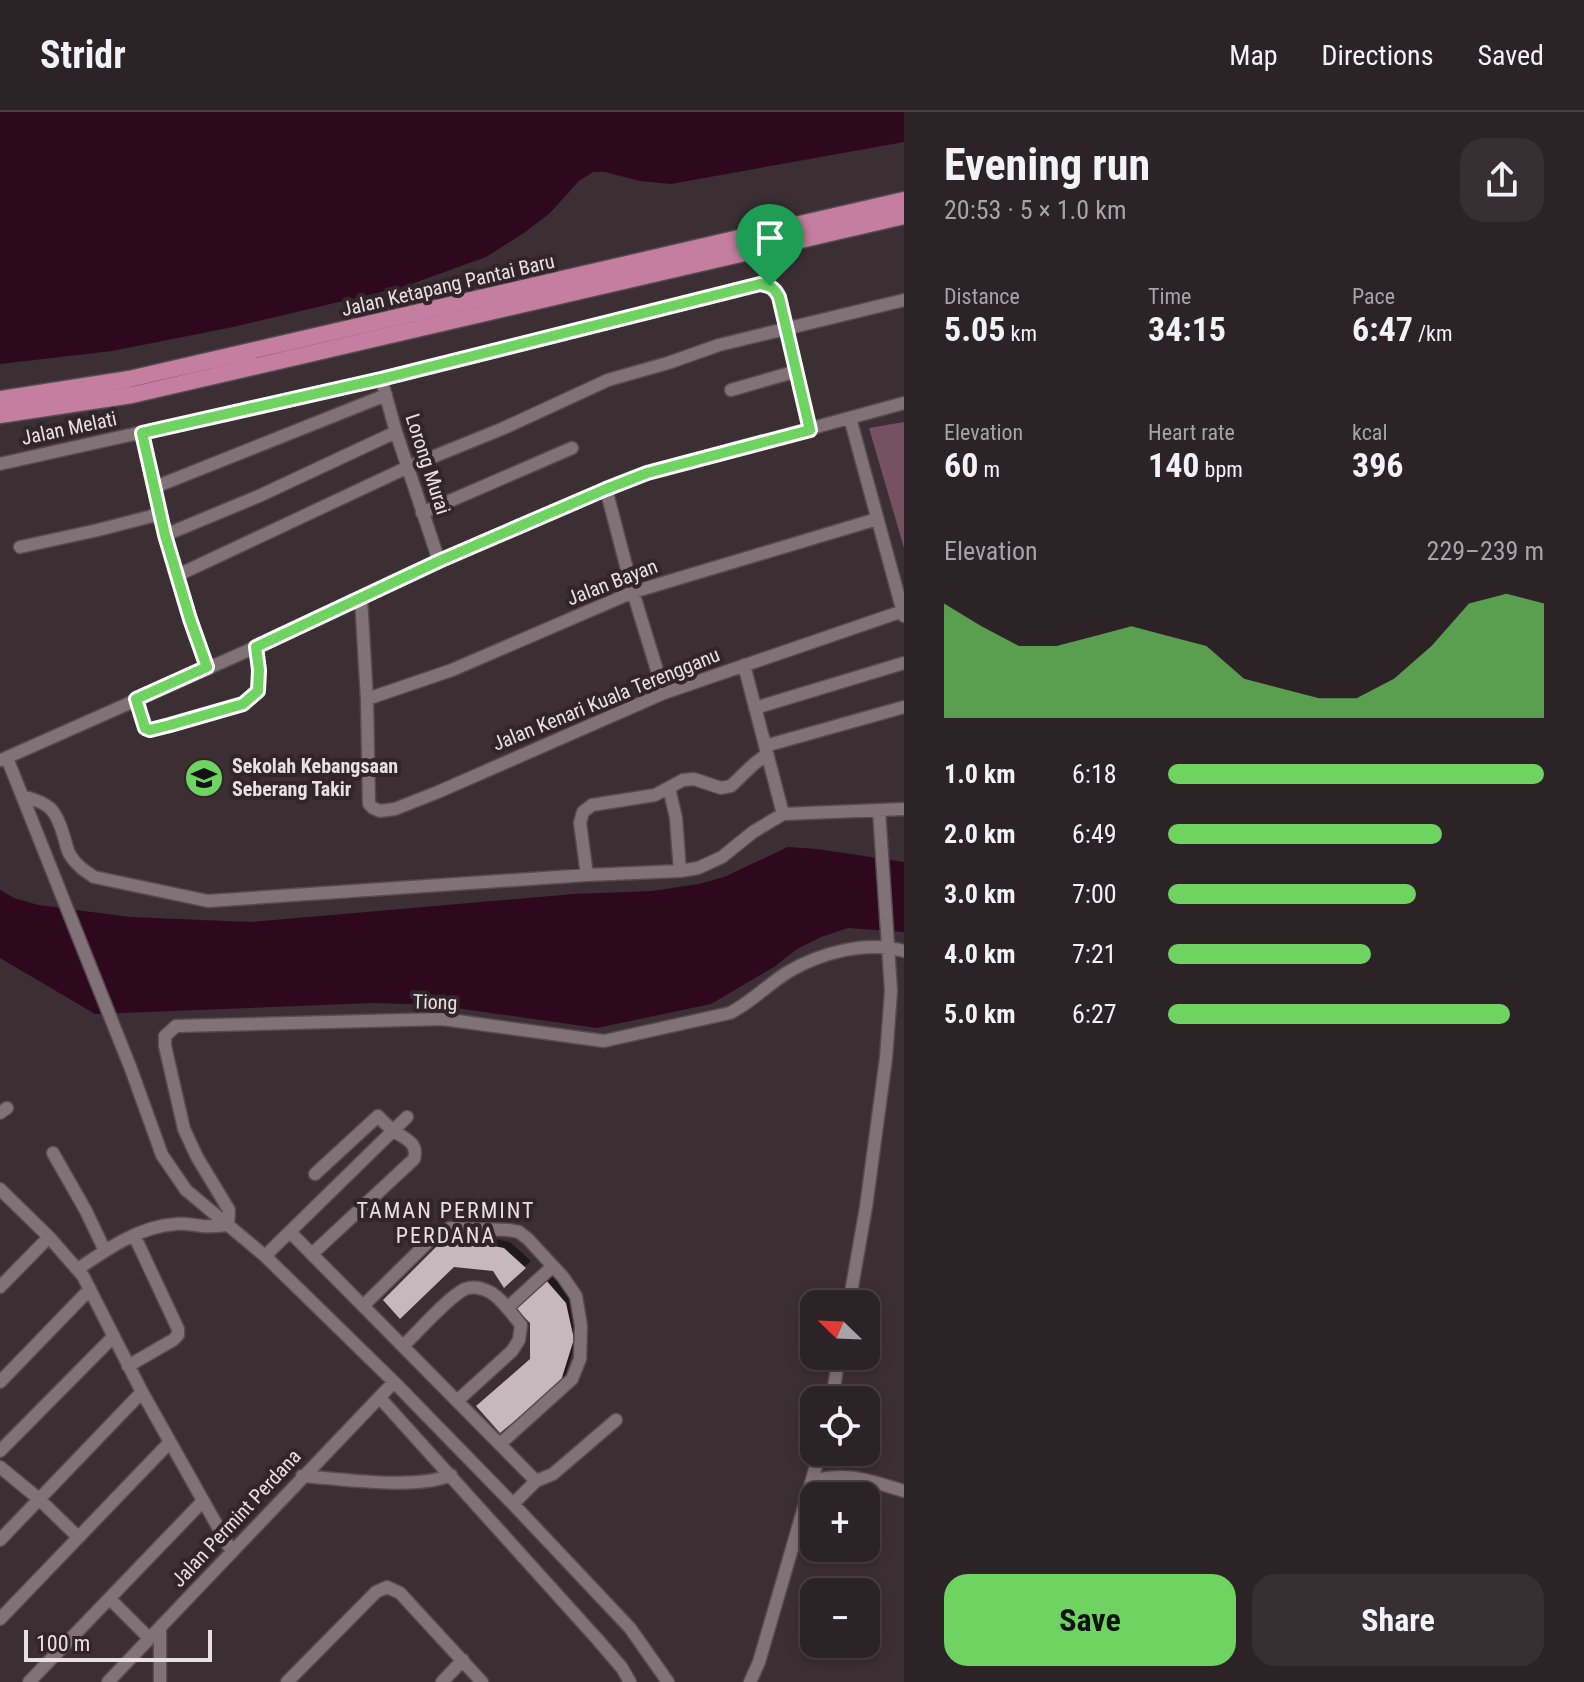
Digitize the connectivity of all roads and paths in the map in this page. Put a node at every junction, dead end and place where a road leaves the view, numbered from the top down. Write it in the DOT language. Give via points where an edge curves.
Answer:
graph roads {
  1 [pos="904,200"];
  2 [pos="904,216"];
  3 [pos="904,300"];
  4 [pos="787,329"];
  5 [pos="797,371"];
  6 [pos="381,379"];
  7 [pos="731,390"];
  8 [pos="386,395"];
  9 [pos="0,399"];
  10 [pos="904,403"];
  11 [pos="0,415"];
  12 [pos="850,418"];
  13 [pos="810,430"];
  14 [pos="396,432"];
  15 [pos="142,433"];
  16 [pos="572,448"];
  17 [pos="0,464"];
  18 [pos="408,467"];
  19 [pos="155,487"];
  20 [pos="606,489"];
  21 [pos="422,513"];
  22 [pos="160,514"];
  23 [pos="877,519"];
  24 [pos="165,535"];
  25 [pos="20,547"];
  26 [pos="439,561"];
  27 [pos="178,575"];
  28 [pos="633,592"];
  29 [pos="361,598"];
  30 [pos="903,614"];
  31 [pos="256,647"];
  32 [pos="904,663"];
  33 [pos="744,665"];
  34 [pos="207,667"];
  35 [pos="664,693"];
  36 [pos="136,699"];
  37 [pos="367,699"];
  38 [pos="904,707"];
  39 [pos="755,708"];
  40 [pos="766,750"];
  41 [pos="3,759"];
  42 [pos="669,788"];
  43 [pos="22,796"];
  44 [pos="904,809"];
  45 [pos="879,810"];
  46 [pos="783,814"];
  47 [pos="680,871"];
  48 [pos="587,875"];
  49 [pos="889,940"];
  50 [pos="904,951"];
  51 [pos="407,1117"];
  52 [pos="393,1131"];
  53 [pos="53,1153"];
  54 [pos="315,1174"];
  55 [pos="0,1189"];
  56 [pos="228,1225"];
  57 [pos="290,1232"];
  58 [pos="134,1235"];
  59 [pos="49,1237"];
  60 [pos="105,1251"];
  61 [pos="312,1254"];
  62 [pos="265,1256"];
  63 [pos="552,1267"];
  64 [pos="78,1269"];
  65 [pos="2,1280"];
  66 [pos="90,1289"];
  67 [pos="851,1290"];
  68 [pos="363,1306"];
  69 [pos="507,1308"];
  70 [pos="113,1337"];
  71 [pos="403,1346"];
  72 [pos="128,1366"];
  73 [pos="0,1382"];
  74 [pos="394,1382"];
  75 [pos="142,1392"];
  76 [pos="380,1398"];
  77 [pos="457,1401"];
  78 [pos="616,1420"];
  79 [pos="170,1442"];
  80 [pos="500,1444"];
  81 [pos="0,1451"];
  82 [pos="816,1466"];
  83 [pos="0,1467"];
  84 [pos="451,1475"];
  85 [pos="302,1476"];
  86 [pos="536,1481"];
  87 [pos="812,1481"];
  88 [pos="904,1491"];
  89 [pos="39,1499"];
  90 [pos="203,1501"];
  91 [pos="513,1504"];
  92 [pos="78,1537"];
  93 [pos="0,1540"];
  94 [pos="232,1552"];
  95 [pos="110,1599"];
  96 [pos="0,1619"];
  97 [pos="160,1628"];
  98 [pos="149,1638"];
  99 [pos="463,1660"];
  100 [pos="29,1682"];
  101 [pos="108,1682"];
  102 [pos="160,1682"];
  103 [pos="287,1682"];
  104 [pos="442,1682"];
  105 [pos="482,1682"];
  106 [pos="630,1682"];
  107 [pos="668,1682"];
  108 [pos="750,1682"];
  1 -- 9 [label="main road, Jalan Ketapang Pantai Baru" via="129,379"];
  2 -- 11 [label="main road, Jalan Ketapang Pantai Baru" via="132,395"];
  3 -- 4 [label="street"];
  4 -- 5 [label="street"];
  4 -- 6 [label="street, Jalan Melati" via="775,289 760,284"];
  4 -- 18 [label="street" via="608,380"];
  5 -- 7 [label="street"];
  5 -- 13 [label="street"];
  6 -- 8 [label="street, Lorong Murai"];
  6 -- 15 [label="street, Jalan Melati"];
  8 -- 14 [label="street, Lorong Murai"];
  8 -- 19 [label="street"];
  10 -- 12 [label="street"];
  12 -- 13 [label="street"];
  12 -- 23 [label="street"];
  13 -- 20 [label="street"];
  14 -- 18 [label="street, Lorong Murai"];
  14 -- 24 [label="street"];
  15 -- 17 [label="street, Jalan Melati"];
  15 -- 19 [label="street"];
  16 -- 21 [label="street"];
  18 -- 21 [label="street, Lorong Murai"];
  18 -- 27 [label="street"];
  19 -- 22 [label="street"];
  20 -- 26 [label="street"];
  20 -- 28 [label="street"];
  21 -- 26 [label="street, Lorong Murai"];
  22 -- 24 [label="street"];
  22 -- 25 [label="street"];
  23 -- 28 [label="street, Jalan Bayan"];
  23 -- 30 [label="street"];
  24 -- 27 [label="street"];
  26 -- 29 [label="street"];
  27 -- 34 [label="street"];
  28 -- 35 [label="street"];
  28 -- 37 [label="street, Jalan Bayan" via="452,670"];
  29 -- 31 [label="street"];
  29 -- 37 [label="street"];
  30 -- 33 [label="street, Jalan Kenari Kuala Terengganu"];
  31 -- 34 [label="street"];
  31 -- 36 [label="street" via="258,691 243,704 150,730"];
  32 -- 39 [label="street"];
  33 -- 35 [label="street, Jalan Kenari Kuala Terengganu"];
  33 -- 39 [label="street"];
  34 -- 36 [label="street"];
  35 -- 37 [label="street, Jalan Kenari Kuala Terengganu" via="438,792 380,811 369,804"];
  36 -- 41 [label="street"];
  38 -- 40 [label="street"];
  39 -- 40 [label="street"];
  40 -- 42 [label="street" via="731,786 713,787 694,779"];
  40 -- 46 [label="street"];
  41 -- 43 [label="street"];
  42 -- 47 [label="street"];
  42 -- 48 [label="street" via="592,805 583,812"];
  43 -- 48 [label="street" via="50,807 70,855 94,877 199,900"];
  43 -- 56 [label="street" via="162,1155 186,1190"];
  44 -- 45 [label="street"];
  45 -- 46 [label="street"];
  45 -- 49 [label="street"];
  46 -- 47 [label="street" via="722,857"];
  47 -- 48 [label="street"];
  49 -- 50 [label="street"];
  49 -- 56 [label="street, Tiong" via="816,957 730,1013 604,1041 442,1019 176,1026 165,1036 165,1046 184,1129 229,1210"];
  49 -- 67 [label="street" via="886,1058"];
  51 -- 52 [label="street"];
  52 -- 54 [label="street" via="378,1116"];
  52 -- 57 [label="street"];
  52 -- 61 [label="street" via="412,1143 414,1159"];
  53 -- 60 [label="street"];
  55 -- 59 [label="street"];
  56 -- 58 [label="street" via="182,1223"];
  56 -- 62 [label="street"];
  57 -- 61 [label="street"];
  57 -- 62 [label="street"];
  58 -- 60 [label="street"];
  58 -- 72 [label="street" via="178,1335"];
  59 -- 64 [label="street"];
  59 -- 65 [label="street"];
  60 -- 64 [label="street"];
  61 -- 68 [label="street"];
  62 -- 74 [label="street"];
  63 -- 68 [label="street" via="519,1232 450,1228 429,1241"];
  63 -- 69 [label="street"];
  63 -- 80 [label="street" via="579,1305 580,1359 572,1379"];
  64 -- 66 [label="street"];
  66 -- 70 [label="street"];
  66 -- 73 [label="street"];
  68 -- 71 [label="street"];
  69 -- 71 [label="street" via="490,1292 468,1288"];
  69 -- 77 [label="street" via="521,1325 519,1340"];
  70 -- 72 [label="street"];
  70 -- 81 [label="street"];
  71 -- 77 [label="street"];
  72 -- 75 [label="street"];
  74 -- 76 [label="street, Jalan Permint Perdana"];
  74 -- 91 [label="street"];
  75 -- 79 [label="street"];
  75 -- 89 [label="street"];
  76 -- 84 [label="street"];
  76 -- 85 [label="street, Jalan Permint Perdana"];
  77 -- 80 [label="street"];
  78 -- 86 [label="street" via="553,1474"];
  79 -- 90 [label="street"];
  79 -- 92 [label="street"];
  80 -- 86 [label="street"];
  82 -- 87 [label="street"];
  83 -- 89 [label="street"];
  84 -- 85 [label="street" via="412,1482"];
  84 -- 106 [label="street"];
  85 -- 94 [label="street, Jalan Permint Perdana"];
  86 -- 91 [label="street"];
  87 -- 88 [label="street" via="860,1477"];
  87 -- 108 [label="street"];
  89 -- 92 [label="street"];
  89 -- 93 [label="street"];
  90 -- 94 [label="street"];
  90 -- 95 [label="street"];
  91 -- 107 [label="street" via="630,1628"];
  92 -- 96 [label="street"];
  94 -- 97 [label="street, Jalan Permint Perdana"];
  95 -- 98 [label="street"];
  95 -- 100 [label="street"];
  97 -- 98 [label="street, Jalan Permint Perdana"];
  97 -- 102 [label="street"];
  98 -- 101 [label="street, Jalan Permint Perdana"];
  99 -- 103 [label="street" via="400,1593 387,1587"];
  99 -- 104 [label="street"];
  99 -- 105 [label="street"];
}
